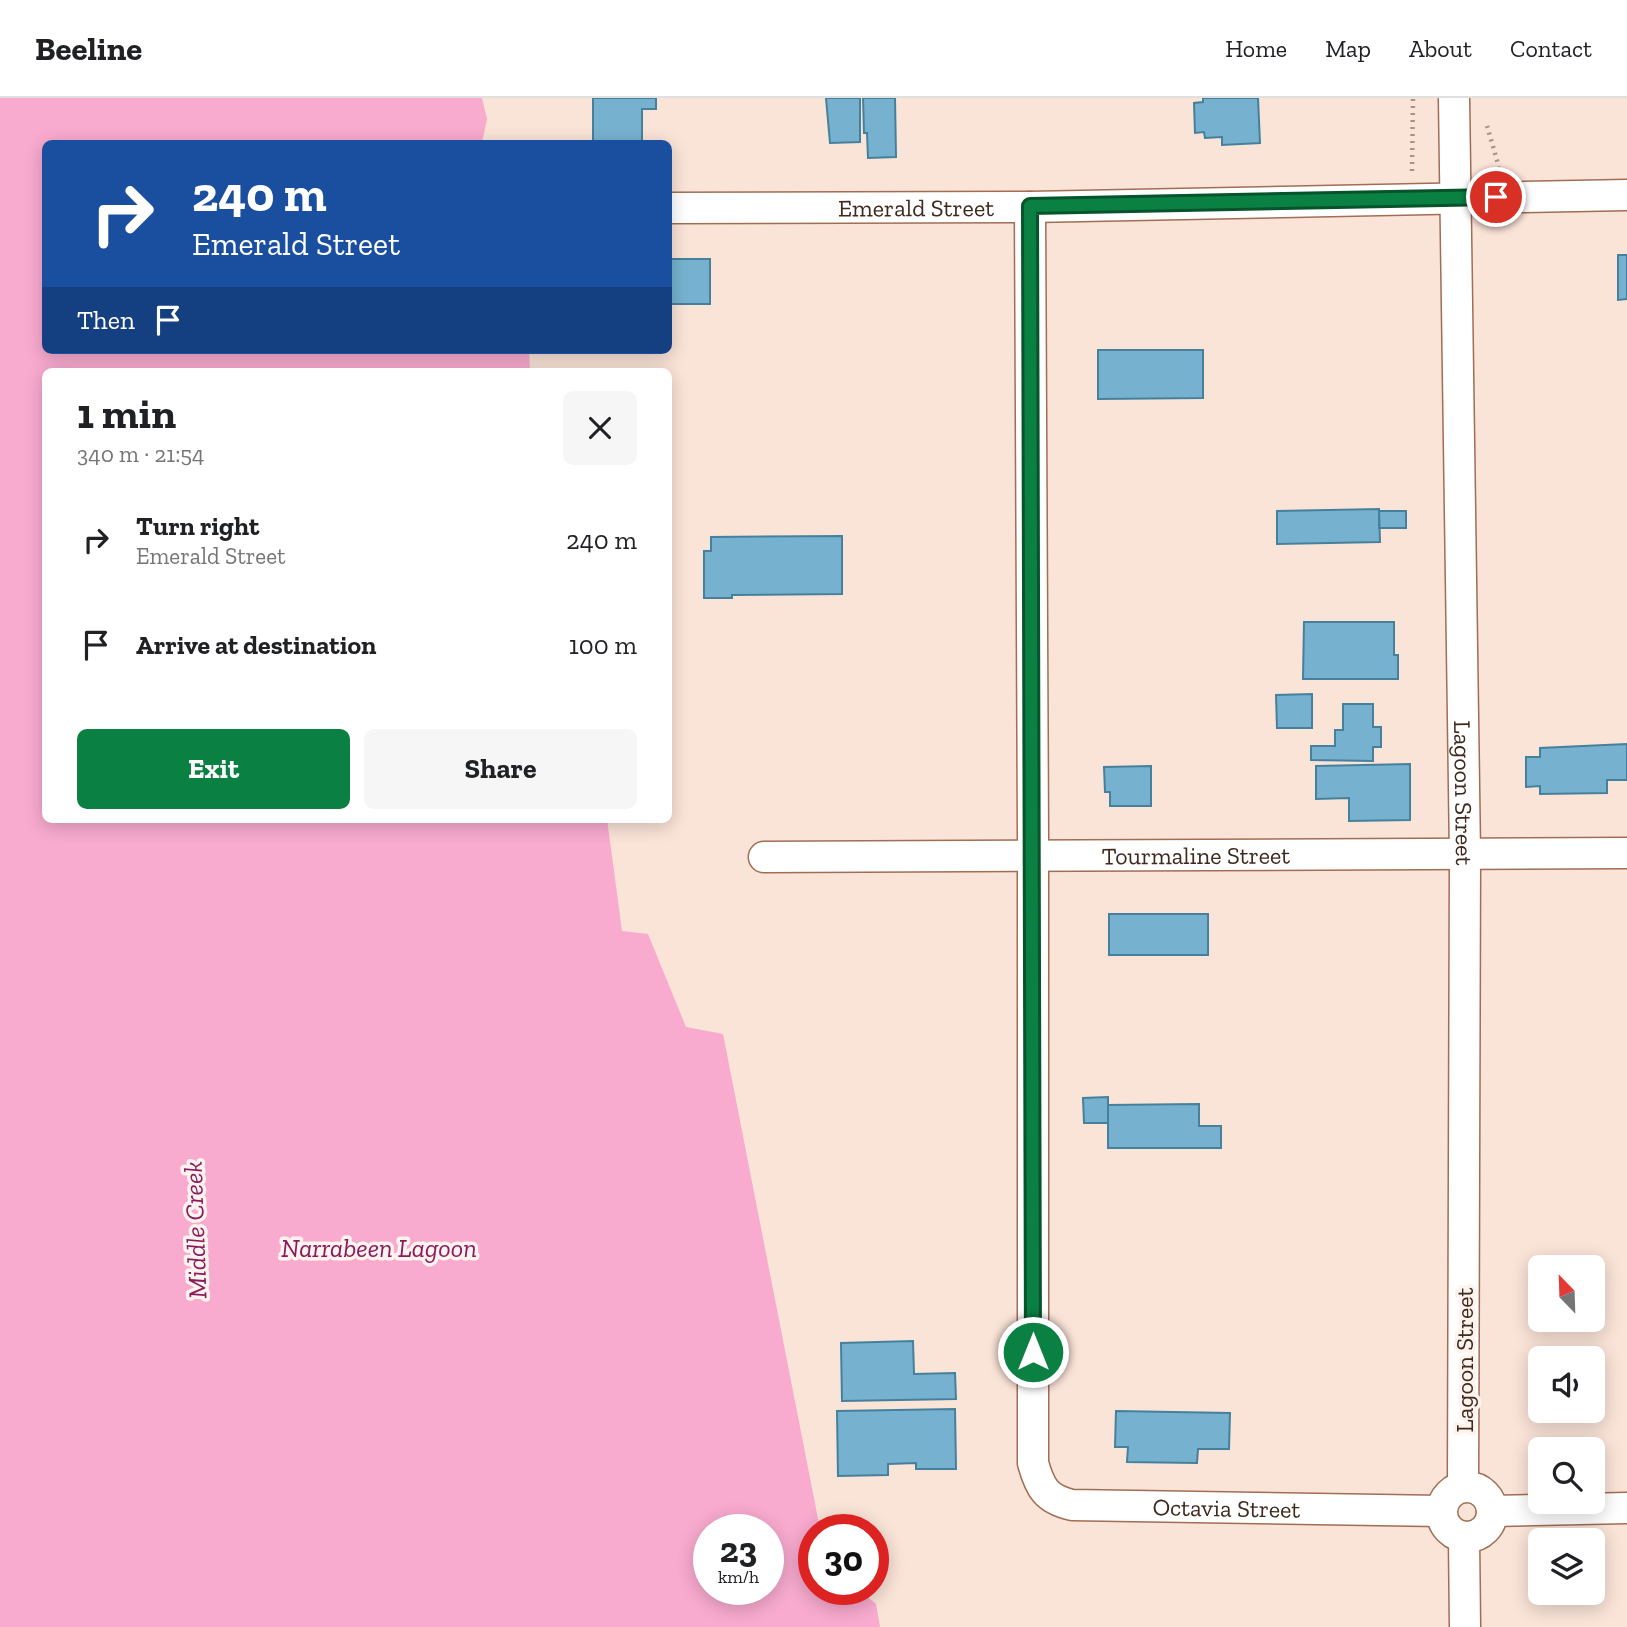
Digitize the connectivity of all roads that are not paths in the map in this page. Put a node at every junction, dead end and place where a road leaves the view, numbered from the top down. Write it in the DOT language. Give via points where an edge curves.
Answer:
graph roads {
  1 [pos="1454,98"];
  2 [pos="1627,194"];
  3 [pos="1455,199"];
  4 [pos="1030,206"];
  5 [pos="672,208"];
  6 [pos="1627,853"];
  7 [pos="1465,855"];
  8 [pos="1033,856"];
  9 [pos="764,857"];
  10 [pos="1463,1487"];
  11 [pos="1627,1508"];
  12 [pos="1441,1511"];
  13 [pos="1492,1511"];
  14 [pos="1464,1537"];
  15 [pos="1465,1627"];
  1 -- 3 [label="street, Lagoon Street"];
  2 -- 3 [label="street, Emerald Street"];
  3 -- 4 [label="street, Emerald Street"];
  3 -- 7 [label="street, Lagoon Street"];
  4 -- 5 [label="street, Emerald Street"];
  4 -- 8 [label="street"];
  6 -- 7 [label="street, Tourmaline Street"];
  7 -- 8 [label="street, Tourmaline Street"];
  7 -- 10 [label="street, Lagoon Street"];
  8 -- 9 [label="street, Tourmaline Street"];
  8 -- 12 [label="street, Octavia Street" via="1033,1463 1048,1494 1055,1501 1072,1504"];
  10 -- 12 [label="street" via="1444,1500"];
  10 -- 13 [label="street" via="1481,1491"];
  11 -- 13 [label="street"];
  12 -- 14 [label="street" via="1446,1527"];
  13 -- 14 [label="street" via="1483,1532"];
  14 -- 15 [label="street"];
}
